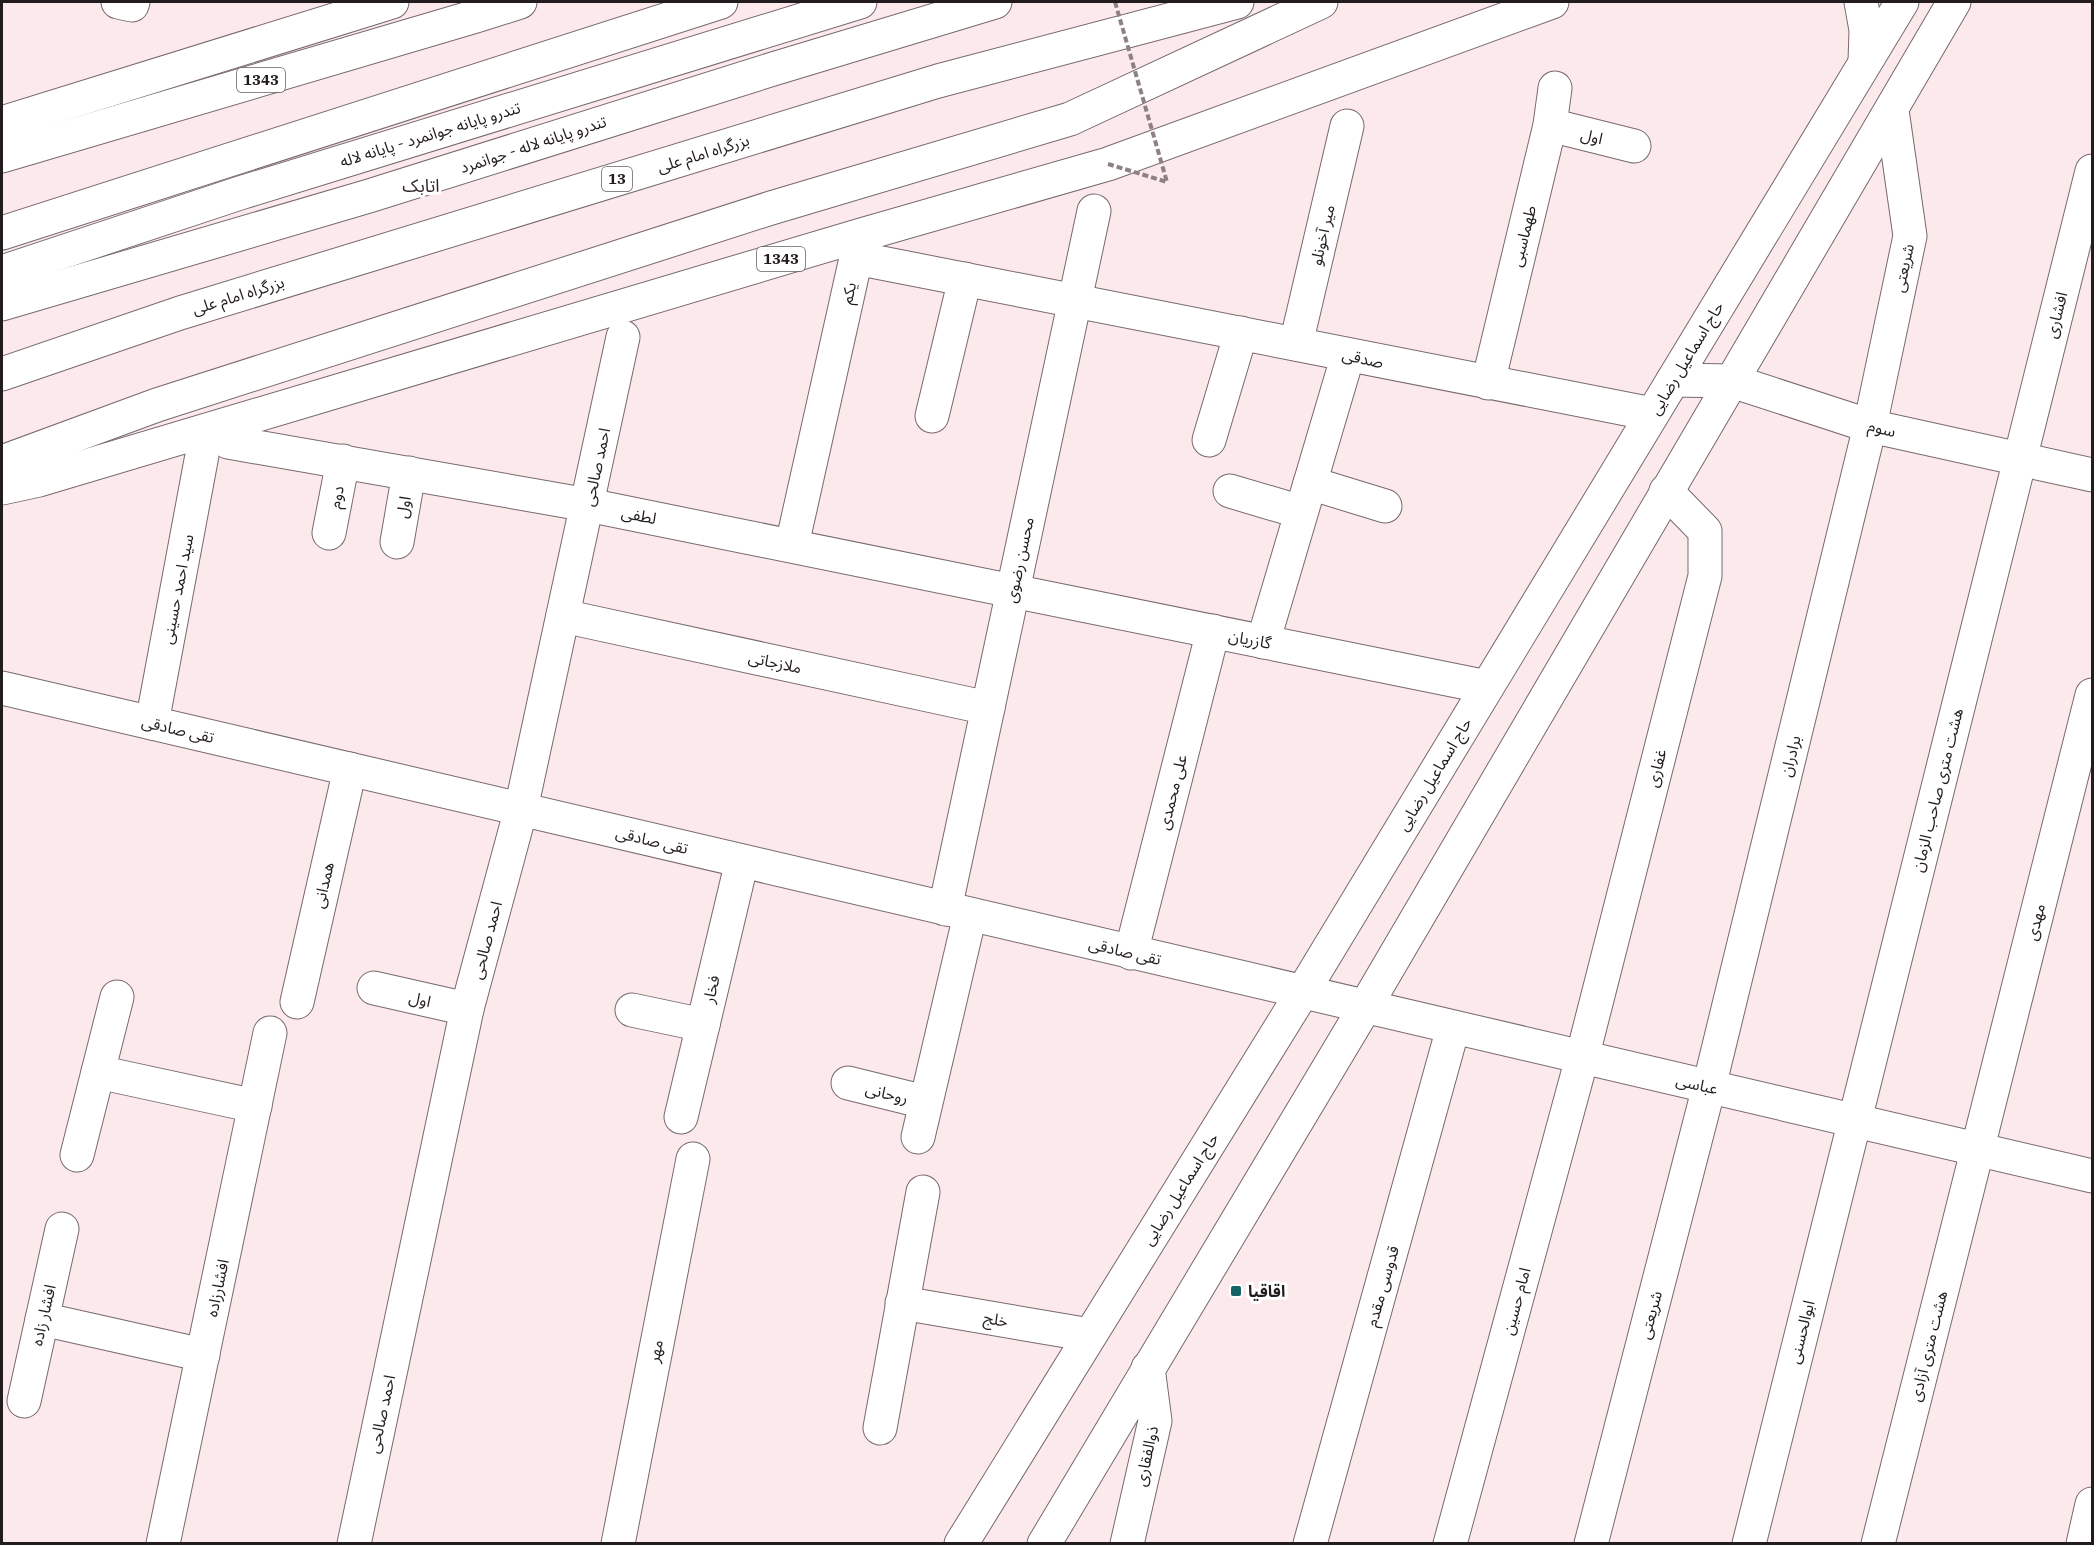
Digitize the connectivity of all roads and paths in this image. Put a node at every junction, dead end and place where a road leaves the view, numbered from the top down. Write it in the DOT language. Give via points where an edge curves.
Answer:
graph roads {
  1 [pos="118,2"];
  2 [pos="133,2"];
  3 [pos="392,2"];
  4 [pos="520,2"];
  5 [pos="722,2"];
  6 [pos="860,2"];
  7 [pos="995,2"];
  8 [pos="1115,2"];
  9 [pos="1238,2"];
  10 [pos="1321,2"];
  11 [pos="1552,2"];
  12 [pos="1861,2"];
  13 [pos="1902,2"];
  14 [pos="1954,2"];
  15 [pos="1865,62"];
  16 [pos="1556,88"];
  17 [pos="1892,110"];
  18 [pos="2,123"];
  19 [pos="1550,125"];
  20 [pos="1347,126"];
  21 [pos="1634,146"];
  22 [pos="2,156"];
  23 [pos="1108,164"];
  24 [pos="2092,171"];
  25 [pos="1094,211"];
  26 [pos="2,233"];
  27 [pos="2,272"];
  28 [pos="965,279"];
  29 [pos="1075,300"];
  30 [pos="2,304"];
  31 [pos="1241,333"];
  32 [pos="623,337"];
  33 [pos="1296,344"];
  34 [pos="1348,355"];
  35 [pos="2,374"];
  36 [pos="1673,380"];
  37 [pos="1731,381"];
  38 [pos="1488,383"];
  39 [pos="1652,414"];
  40 [pos="932,416"];
  41 [pos="1870,426"];
  42 [pos="1209,440"];
  43 [pos="215,448"];
  44 [pos="2020,459"];
  45 [pos="343,461"];
  46 [pos="2,462"];
  47 [pos="409,473"];
  48 [pos="2092,475"];
  49 [pos="2,488"];
  50 [pos="1230,491"];
  51 [pos="1666,491"];
  52 [pos="1306,497"];
  53 [pos="588,505"];
  54 [pos="1385,506"];
  55 [pos="330,533"];
  56 [pos="397,542"];
  57 [pos="792,545"];
  58 [pos="1013,590"];
  59 [pos="563,616"];
  60 [pos="1212,632"];
  61 [pos="1263,642"];
  62 [pos="1487,687"];
  63 [pos="2,688"];
  64 [pos="2092,695"];
  65 [pos="987,708"];
  66 [pos="152,723"];
  67 [pos="350,769"];
  68 [pos="521,810"];
  69 [pos="742,861"];
  70 [pos="958,912"];
  71 [pos="1131,953"];
  72 [pos="374,988"];
  73 [pos="1302,993"];
  74 [pos="117,998"];
  75 [pos="297,1002"];
  76 [pos="1365,1007"];
  77 [pos="467,1009"];
  78 [pos="632,1010"];
  79 [pos="703,1024"];
  80 [pos="1453,1028"];
  81 [pos="270,1033"];
  82 [pos="1582,1058"];
  83 [pos="98,1072"];
  84 [pos="848,1083"];
  85 [pos="1709,1087"];
  86 [pos="925,1102"];
  87 [pos="255,1106"];
  88 [pos="681,1117"];
  89 [pos="1854,1121"];
  90 [pos="918,1137"];
  91 [pos="1977,1149"];
  92 [pos="77,1155"];
  93 [pos="693,1159"];
  94 [pos="2092,1176"];
  95 [pos="923,1192"];
  96 [pos="62,1229"];
  97 [pos="902,1303"];
  98 [pos="42,1318"];
  99 [pos="1090,1335"];
  100 [pos="203,1355"];
  101 [pos="1148,1368"];
  102 [pos="24,1401"];
  103 [pos="880,1428"];
  104 [pos="2092,1504"];
  105 [pos="163,1544"];
  106 [pos="354,1544"];
  107 [pos="618,1544"];
  108 [pos="962,1544"];
  109 [pos="1044,1544"];
  110 [pos="1127,1544"];
  111 [pos="1310,1544"];
  112 [pos="1450,1544"];
  113 [pos="1591,1544"];
  114 [pos="1749,1544"];
  115 [pos="1878,1544"];
  116 [pos="2083,1544"];
  1 -- 2 [label="main road"];
  3 -- 18 [label="main road"];
  4 -- 22 [label="main road, 1343"];
  5 -- 26 [label="main road"];
  6 -- 27 [label="main road, تندرو پایانه جوانمرد - پایانه لاله" via="251,189"];
  7 -- 30 [label="main road, تندرو پایانه لاله - جوانمرد" via="369,196"];
  8 -- 23 [label="path, bridge" via="1167,182"];
  9 -- 35 [label="main road, بزرگراه امام علی / 13" via="938,81 180,313"];
  10 -- 46 [label="main road" via="1070,119 771,208 157,405"];
  11 -- 23 [label="main road, 1343"];
  12 -- 15 [label="main road" via="1866,30"];
  13 -- 15 [label="main road, حاج اسماعیل رضایی"];
  14 -- 17 [label="main road"];
  15 -- 36 [label="main road, حاج اسماعیل رضایی"];
  16 -- 19 [label="main road, طهماسبی"];
  17 -- 37 [label="main road"];
  17 -- 41 [label="main road, شریعتی" via="1910,236"];
  19 -- 21 [label="main road, اول"];
  19 -- 38 [label="main road, طهماسبی"];
  20 -- 33 [label="main road, میر آخونلو"];
  23 -- 49 [label="main road, 1343"];
  24 -- 44 [label="main road, افشاری"];
  25 -- 29 [label="main road, محسن رضوی"];
  28 -- 29 [label="main road, یکم"];
  28 -- 40 [label="main road"];
  28 -- 57 [label="main road, یکم" via="856,258"];
  29 -- 31 [label="main road, صدقی"];
  29 -- 58 [label="main road, محسن رضوی"];
  31 -- 33 [label="main road, صدقی"];
  31 -- 42 [label="main road"];
  32 -- 53 [label="main road, احمد صالحی"];
  33 -- 34 [label="main road, صدقی"];
  34 -- 38 [label="main road, صدقی"];
  34 -- 52 [label="main road"];
  36 -- 37 [label="main road, سوم"];
  36 -- 39 [label="main road, حاج اسماعیل رضایی"];
  37 -- 41 [label="main road, سوم"];
  37 -- 51 [label="main road"];
  38 -- 39 [label="main road, صدقی"];
  39 -- 62 [label="main road, حاج اسماعیل رضایی"];
  41 -- 44 [label="main road, سوم"];
  41 -- 85 [label="main road, برادران"];
  43 -- 45 [label="main road, لطفی"];
  43 -- 66 [label="main road, سید احمد حسینی"];
  44 -- 48 [label="main road, سوم"];
  44 -- 89 [label="main road, هشت متری صاحب الزمان"];
  45 -- 47 [label="main road, لطفی"];
  45 -- 55 [label="main road, دوم"];
  47 -- 53 [label="main road, لطفی"];
  47 -- 56 [label="main road, اول"];
  50 -- 52 [label="main road"];
  51 -- 76 [label="main road"];
  51 -- 82 [label="main road, غفاری" via="1705,531 1705,576"];
  52 -- 54 [label="main road"];
  52 -- 61 [label="main road"];
  53 -- 57 [label="main road, لطفی"];
  53 -- 59 [label="main road, احمد صالحی"];
  57 -- 58 [label="main road, لطفی"];
  58 -- 60 [label="main road, گازریان"];
  58 -- 65 [label="main road, محسن رضوی"];
  59 -- 65 [label="main road, ملازجاتی"];
  59 -- 68 [label="main road, احمد صالحی"];
  60 -- 61 [label="main road, گازریان"];
  60 -- 71 [label="main road, علی محمدی"];
  61 -- 62 [label="main road, گازریان"];
  62 -- 73 [label="main road, حاج اسماعیل رضایی"];
  63 -- 66 [label="main road, تقی صادقی"];
  64 -- 91 [label="main road, مهدی"];
  65 -- 70 [label="main road, محسن رضوی"];
  66 -- 67 [label="main road, تقی صادقی"];
  67 -- 68 [label="main road, تقی صادقی"];
  67 -- 75 [label="main road, همدانی"];
  68 -- 69 [label="main road, تقی صادقی"];
  68 -- 77 [label="main road, احمد صالحی"];
  69 -- 70 [label="main road, تقی صادقی"];
  69 -- 79 [label="main road, فخار"];
  70 -- 71 [label="main road, تقی صادقی"];
  70 -- 86 [label="main road, محسن رضوی"];
  71 -- 73 [label="main road, تقی صادقی"];
  72 -- 77 [label="main road, اول"];
  73 -- 76 [label="main road, عباسی"];
  73 -- 99 [label="main road, حاج اسماعیل رضایی"];
  74 -- 83 [label="main road"];
  76 -- 80 [label="main road, عباسی"];
  76 -- 101 [label="main road"];
  77 -- 106 [label="main road, احمد صالحی"];
  78 -- 79 [label="main road"];
  79 -- 88 [label="main road, فخار"];
  80 -- 82 [label="main road, عباسی"];
  80 -- 111 [label="main road, قدوسی مقدم"];
  81 -- 87 [label="main road, افشارزاده"];
  82 -- 85 [label="main road, عباسی"];
  82 -- 112 [label="main road, امام حسین"];
  83 -- 87 [label="main road"];
  83 -- 92 [label="main road"];
  84 -- 86 [label="main road, روحانی"];
  85 -- 89 [label="main road, عباسی"];
  85 -- 113 [label="main road, شریعتی"];
  86 -- 90 [label="main road, محسن رضوی"];
  87 -- 100 [label="main road, افشارزاده"];
  89 -- 91 [label="main road, عباسی"];
  89 -- 114 [label="main road, ابوالحسنی"];
  91 -- 94 [label="main road, عباسی"];
  91 -- 115 [label="main road, هشت متری آزادی"];
  93 -- 107 [label="main road, مهر"];
  95 -- 97 [label="main road"];
  96 -- 98 [label="main road, افشار زاده"];
  97 -- 99 [label="main road, خلج"];
  97 -- 103 [label="main road"];
  98 -- 100 [label="main road"];
  98 -- 102 [label="main road, افشار زاده"];
  99 -- 108 [label="main road, حاج اسماعیل رضایی"];
  100 -- 105 [label="main road, افشارزاده"];
  101 -- 109 [label="main road"];
  101 -- 110 [label="main road, ذوالفقاری" via="1155,1421"];
  104 -- 116 [label="main road"];
}
